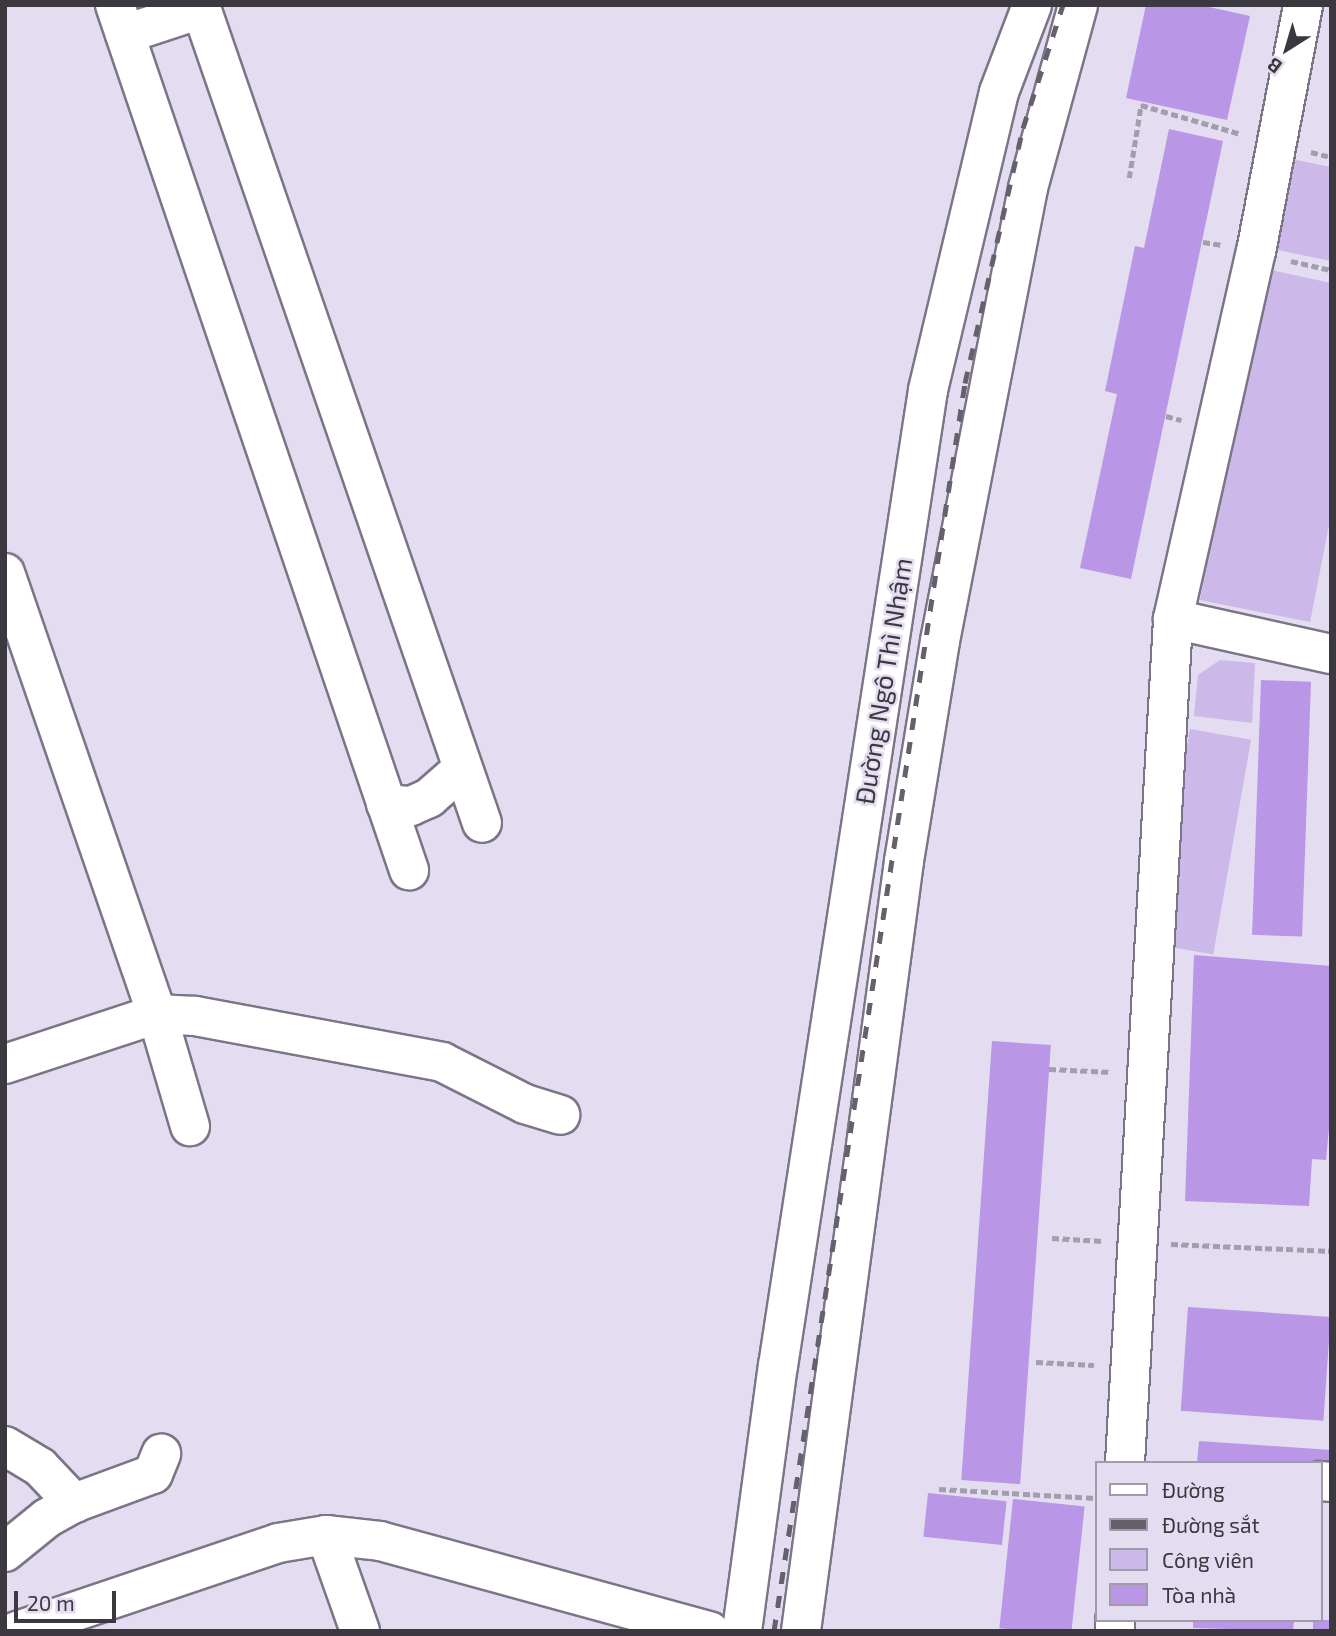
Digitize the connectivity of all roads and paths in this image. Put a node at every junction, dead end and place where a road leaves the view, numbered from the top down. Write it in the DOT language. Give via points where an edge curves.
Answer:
graph roads {
  1 [pos="1032,5"];
  2 [pos="1078,5"];
  3 [pos="1303,5"];
  4 [pos="200,7"];
  5 [pos="120,19"];
  6 [pos="1278,145"];
  7 [pos="1129,178"];
  8 [pos="5,573"];
  9 [pos="1173,619"];
  10 [pos="1331,654"];
  11 [pos="463,769"];
  12 [pos="386,804"];
  13 [pos="482,823"];
  14 [pos="409,870"];
  15 [pos="157,1014"];
  16 [pos="5,1064"];
  17 [pos="1049,1069"];
  18 [pos="1147,1073"];
  19 [pos="560,1115"];
  20 [pos="190,1126"];
  21 [pos="1052,1238"];
  22 [pos="1138,1242"];
  23 [pos="1331,1251"];
  24 [pos="1036,1363"];
  25 [pos="1130,1367"];
  26 [pos="5,1446"];
  27 [pos="161,1454"];
  28 [pos="1125,1461"];
  29 [pos="939,1489"];
  30 [pos="1094,1498"];
  31 [pos="75,1503"];
  32 [pos="326,1535"];
  33 [pos="5,1552"];
  34 [pos="17,1631"];
  35 [pos="360,1631"];
  36 [pos="710,1631"];
  37 [pos="742,1631"];
  38 [pos="801,1631"];
  1 -- 37 [label="street, Đường Ngô Thì Nhậm" via="999,92 928,390 778,1366"];
  2 -- 38 [label="street" via="1028,188 940,641 904,861"];
  3 -- 6 [label="street"];
  4 -- 5 [label="street"];
  4 -- 11 [label="street"];
  5 -- 12 [label="street"];
  6 -- 7 [label="path" via="1141,105"];
  6 -- 9 [label="street"];
  8 -- 15 [label="street"];
  9 -- 10 [label="street"];
  9 -- 18 [label="street"];
  11 -- 12 [label="street" via="429,798 411,806"];
  11 -- 13 [label="street"];
  12 -- 14 [label="street"];
  15 -- 16 [label="street"];
  15 -- 19 [label="street" via="195,1016 442,1062 525,1104"];
  15 -- 20 [label="street"];
  17 -- 18 [label="path"];
  18 -- 22 [label="street"];
  21 -- 22 [label="path"];
  22 -- 23 [label="path"];
  22 -- 25 [label="street"];
  24 -- 25 [label="path"];
  25 -- 28 [label="street"];
  26 -- 31 [label="street" via="40,1468"];
  27 -- 31 [label="street" via="148,1477"];
  29 -- 30 [label="path"];
  31 -- 33 [label="street" via="47,1518"];
  32 -- 34 [label="street" via="265,1547"];
  32 -- 35 [label="street"];
  32 -- 36 [label="street" via="380,1541"];
}
